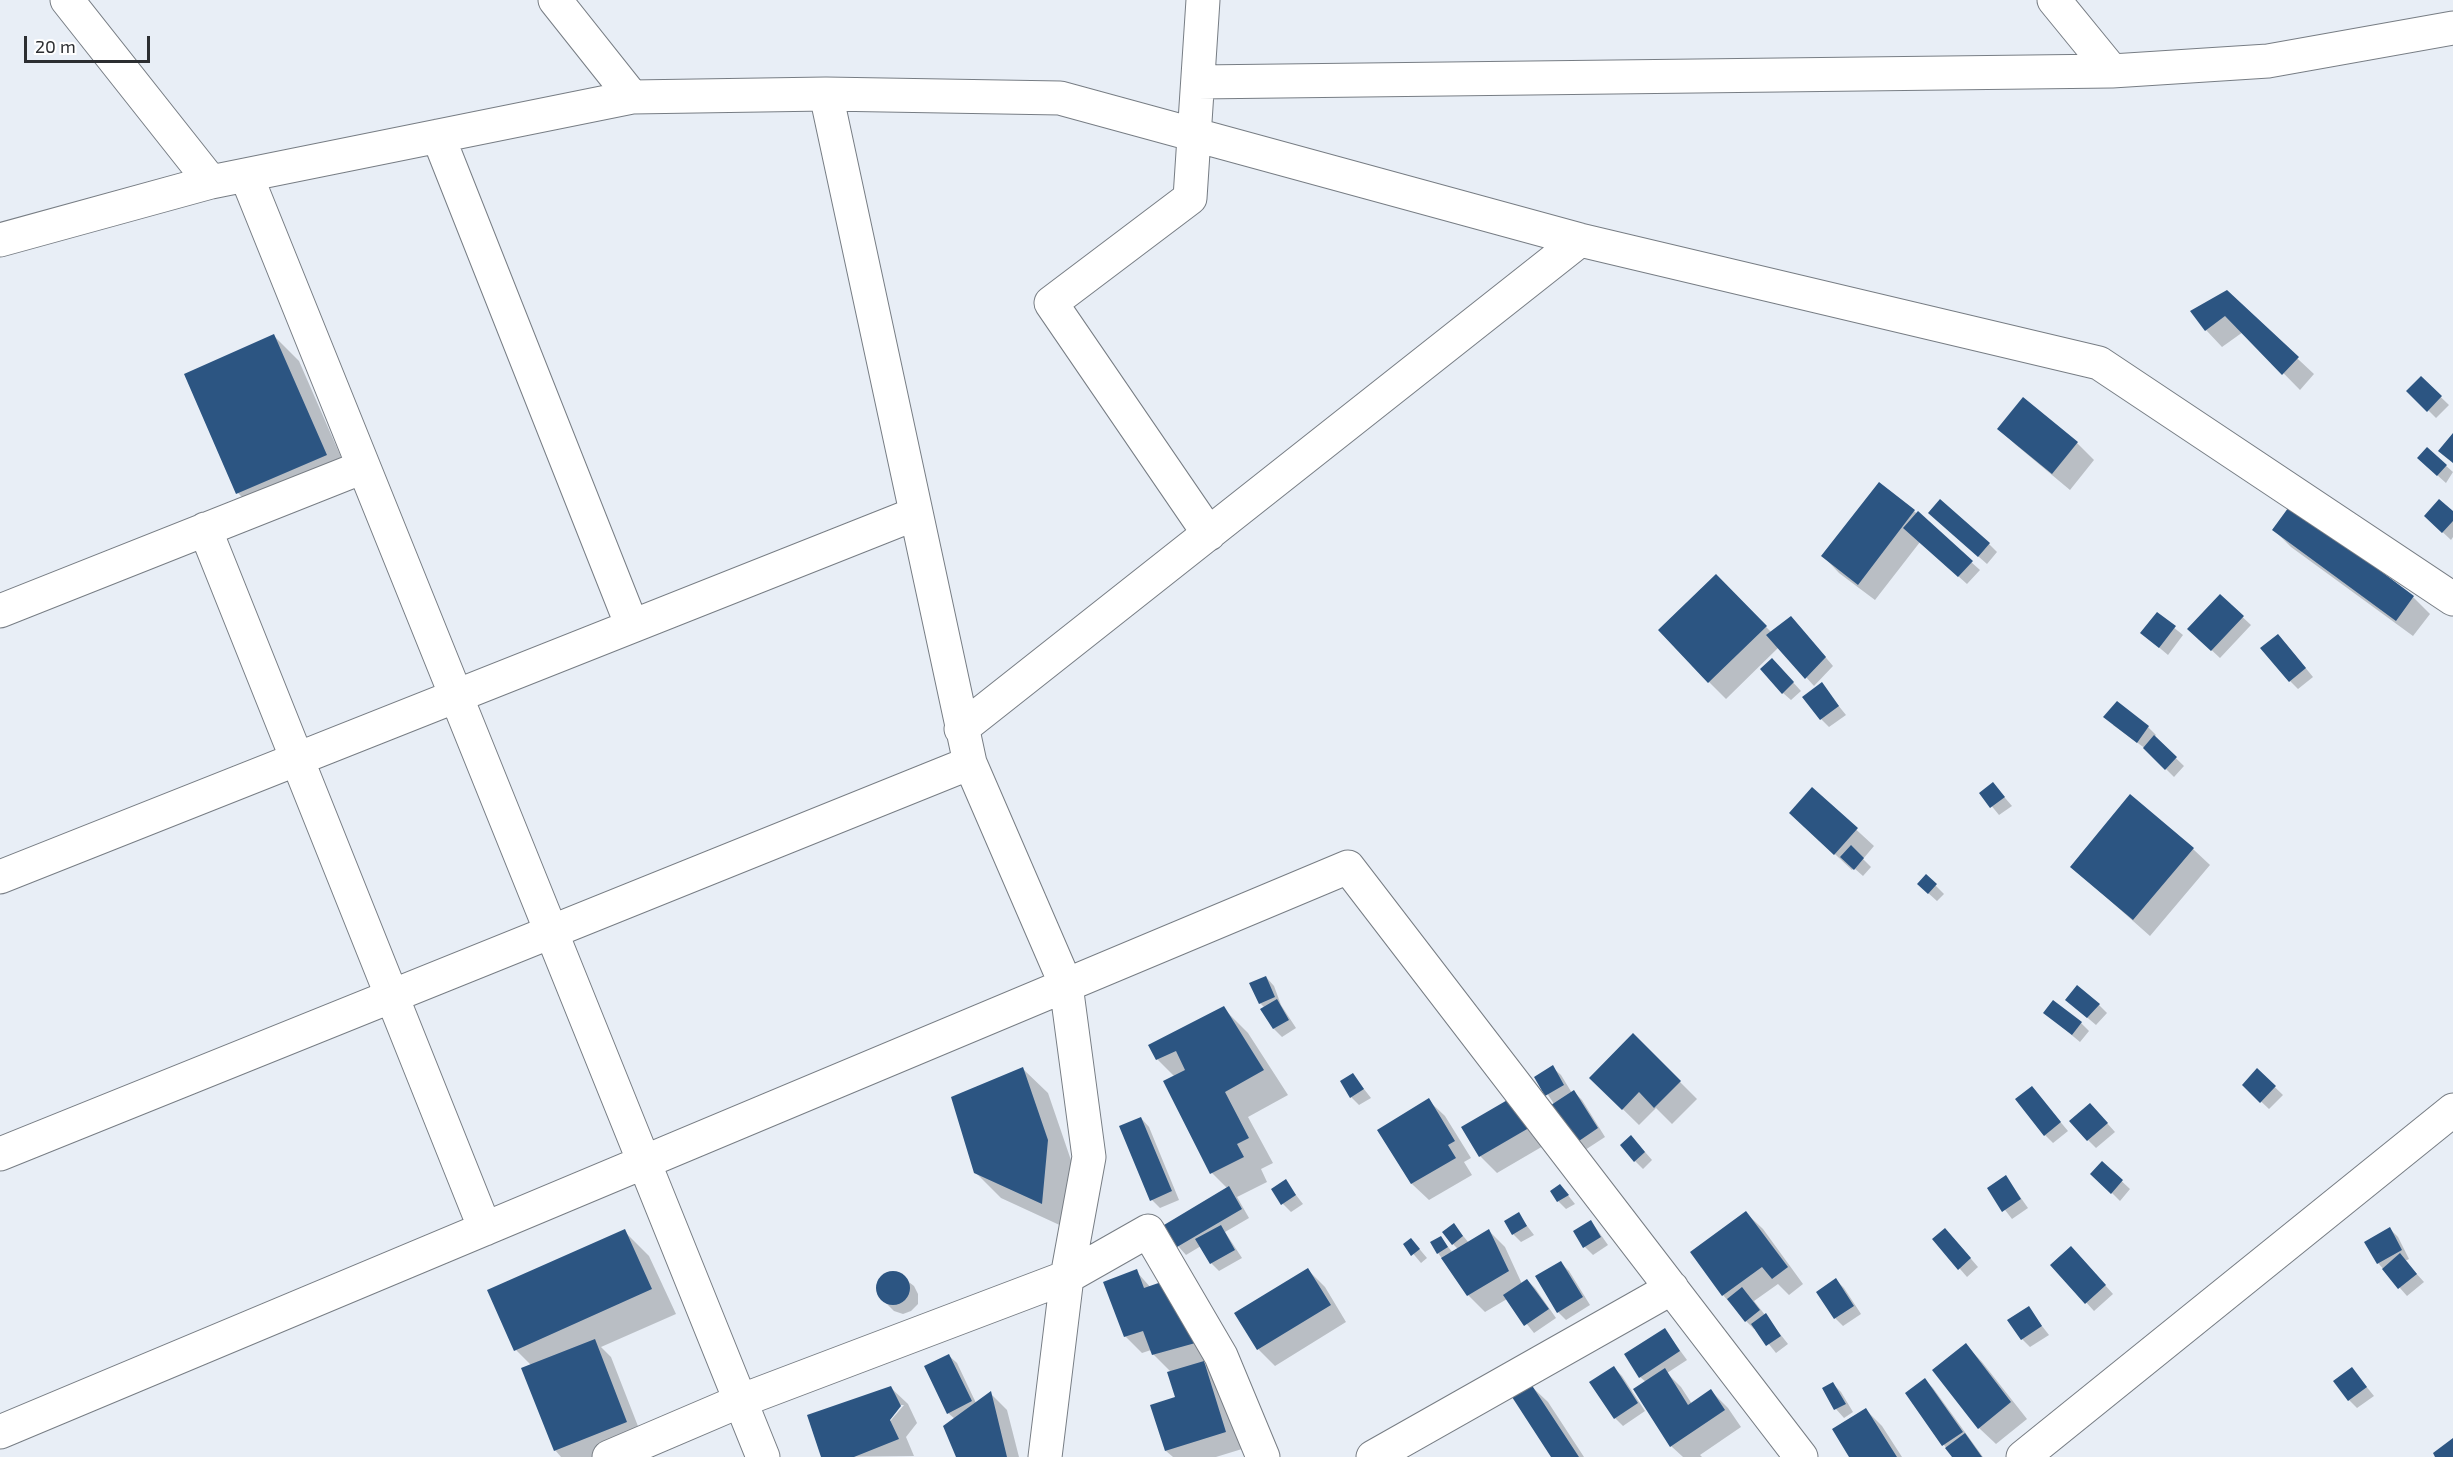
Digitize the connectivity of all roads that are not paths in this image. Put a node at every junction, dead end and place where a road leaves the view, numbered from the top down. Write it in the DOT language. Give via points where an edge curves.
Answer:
graph roads {
  1 [pos="68,0"];
  2 [pos="555,0"];
  3 [pos="1203,0"];
  4 [pos="2054,0"];
  5 [pos="2453,28"];
  6 [pos="2112,71"];
  7 [pos="1198,82"];
  8 [pos="825,94"];
  9 [pos="632,97"];
  10 [pos="1195,134"];
  11 [pos="438,136"];
  12 [pos="246,175"];
  13 [pos="211,182"];
  14 [pos="0,240"];
  15 [pos="1580,240"];
  16 [pos="363,466"];
  17 [pos="915,513"];
  18 [pos="205,529"];
  19 [pos="1209,534"];
  20 [pos="2453,599"];
  21 [pos="0,610"];
  22 [pos="632,626"];
  23 [pos="456,696"];
  24 [pos="961,729"];
  25 [pos="297,759"];
  26 [pos="970,763"];
  27 [pos="0,878"];
  28 [pos="551,932"];
  29 [pos="1066,986"];
  30 [pos="392,996"];
  31 [pos="2453,1110"];
  32 [pos="0,1154"];
  33 [pos="644,1162"];
  34 [pos="485,1229"];
  35 [pos="1067,1277"];
  36 [pos="1672,1288"];
  37 [pos="740,1401"];
  38 [pos="0,1432"];
  39 [pos="609,1457"];
  40 [pos="763,1457"];
  41 [pos="1045,1457"];
  42 [pos="1263,1457"];
  43 [pos="1373,1457"];
  44 [pos="1801,1457"];
  45 [pos="2023,1457"];
  1 -- 13 [label="street"];
  2 -- 9 [label="street"];
  3 -- 7 [label="street"];
  4 -- 6 [label="street"];
  5 -- 6 [label="street" via="2268,61"];
  6 -- 7 [label="street"];
  7 -- 10 [label="street"];
  8 -- 9 [label="street"];
  8 -- 10 [label="street" via="1060,98"];
  8 -- 17 [label="street"];
  9 -- 11 [label="street"];
  10 -- 15 [label="street"];
  10 -- 19 [label="street" via="1190,198 1051,303"];
  11 -- 12 [label="street"];
  11 -- 22 [label="street"];
  12 -- 13 [label="street"];
  12 -- 16 [label="street"];
  13 -- 14 [label="street"];
  15 -- 19 [label="street"];
  15 -- 20 [label="street" via="2099,363"];
  16 -- 18 [label="street"];
  16 -- 23 [label="street"];
  17 -- 22 [label="street"];
  17 -- 24 [label="street"];
  18 -- 21 [label="street"];
  18 -- 25 [label="street"];
  19 -- 24 [label="street"];
  22 -- 23 [label="street"];
  23 -- 25 [label="street"];
  23 -- 28 [label="street"];
  24 -- 26 [label="street"];
  25 -- 27 [label="street"];
  25 -- 30 [label="street"];
  26 -- 28 [label="street"];
  26 -- 29 [label="street"];
  28 -- 30 [label="street"];
  28 -- 33 [label="street"];
  29 -- 33 [label="street"];
  29 -- 35 [label="street" via="1089,1157"];
  29 -- 36 [label="street" via="1348,867"];
  30 -- 32 [label="street"];
  30 -- 34 [label="street"];
  31 -- 45 [label="street"];
  33 -- 34 [label="street"];
  33 -- 37 [label="street"];
  34 -- 38 [label="street"];
  35 -- 37 [label="street"];
  35 -- 41 [label="street"];
  35 -- 42 [label="street" via="1148,1231 1221,1356"];
  36 -- 43 [label="street"];
  36 -- 44 [label="street"];
  37 -- 39 [label="street"];
  37 -- 40 [label="street"];
}
